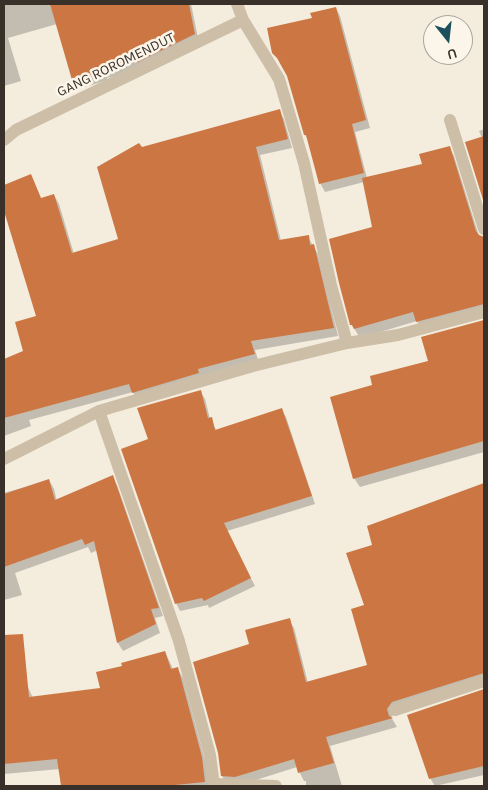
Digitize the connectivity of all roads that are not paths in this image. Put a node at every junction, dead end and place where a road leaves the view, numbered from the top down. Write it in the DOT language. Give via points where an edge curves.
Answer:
graph roads {
  1 [pos="237,4"];
  2 [pos="243,20"];
  3 [pos="450,120"];
  4 [pos="4,140"];
  5 [pos="484,229"];
  6 [pos="484,312"];
  7 [pos="347,344"];
  8 [pos="100,410"];
  9 [pos="4,458"];
  10 [pos="484,681"];
  11 [pos="395,710"];
  12 [pos="214,785"];
  13 [pos="276,786"];
  1 -- 2 [label="street"];
  2 -- 4 [label="street, GANG ROROMENDUT" via="16,130"];
  2 -- 7 [label="street" via="279,79 304,163"];
  3 -- 5 [label="street"];
  6 -- 7 [label="street" via="398,335"];
  7 -- 8 [label="street" via="253,366"];
  8 -- 9 [label="street"];
  8 -- 12 [label="street" via="179,641 210,755"];
  10 -- 11 [label="street"];
  12 -- 13 [label="street"];
}
